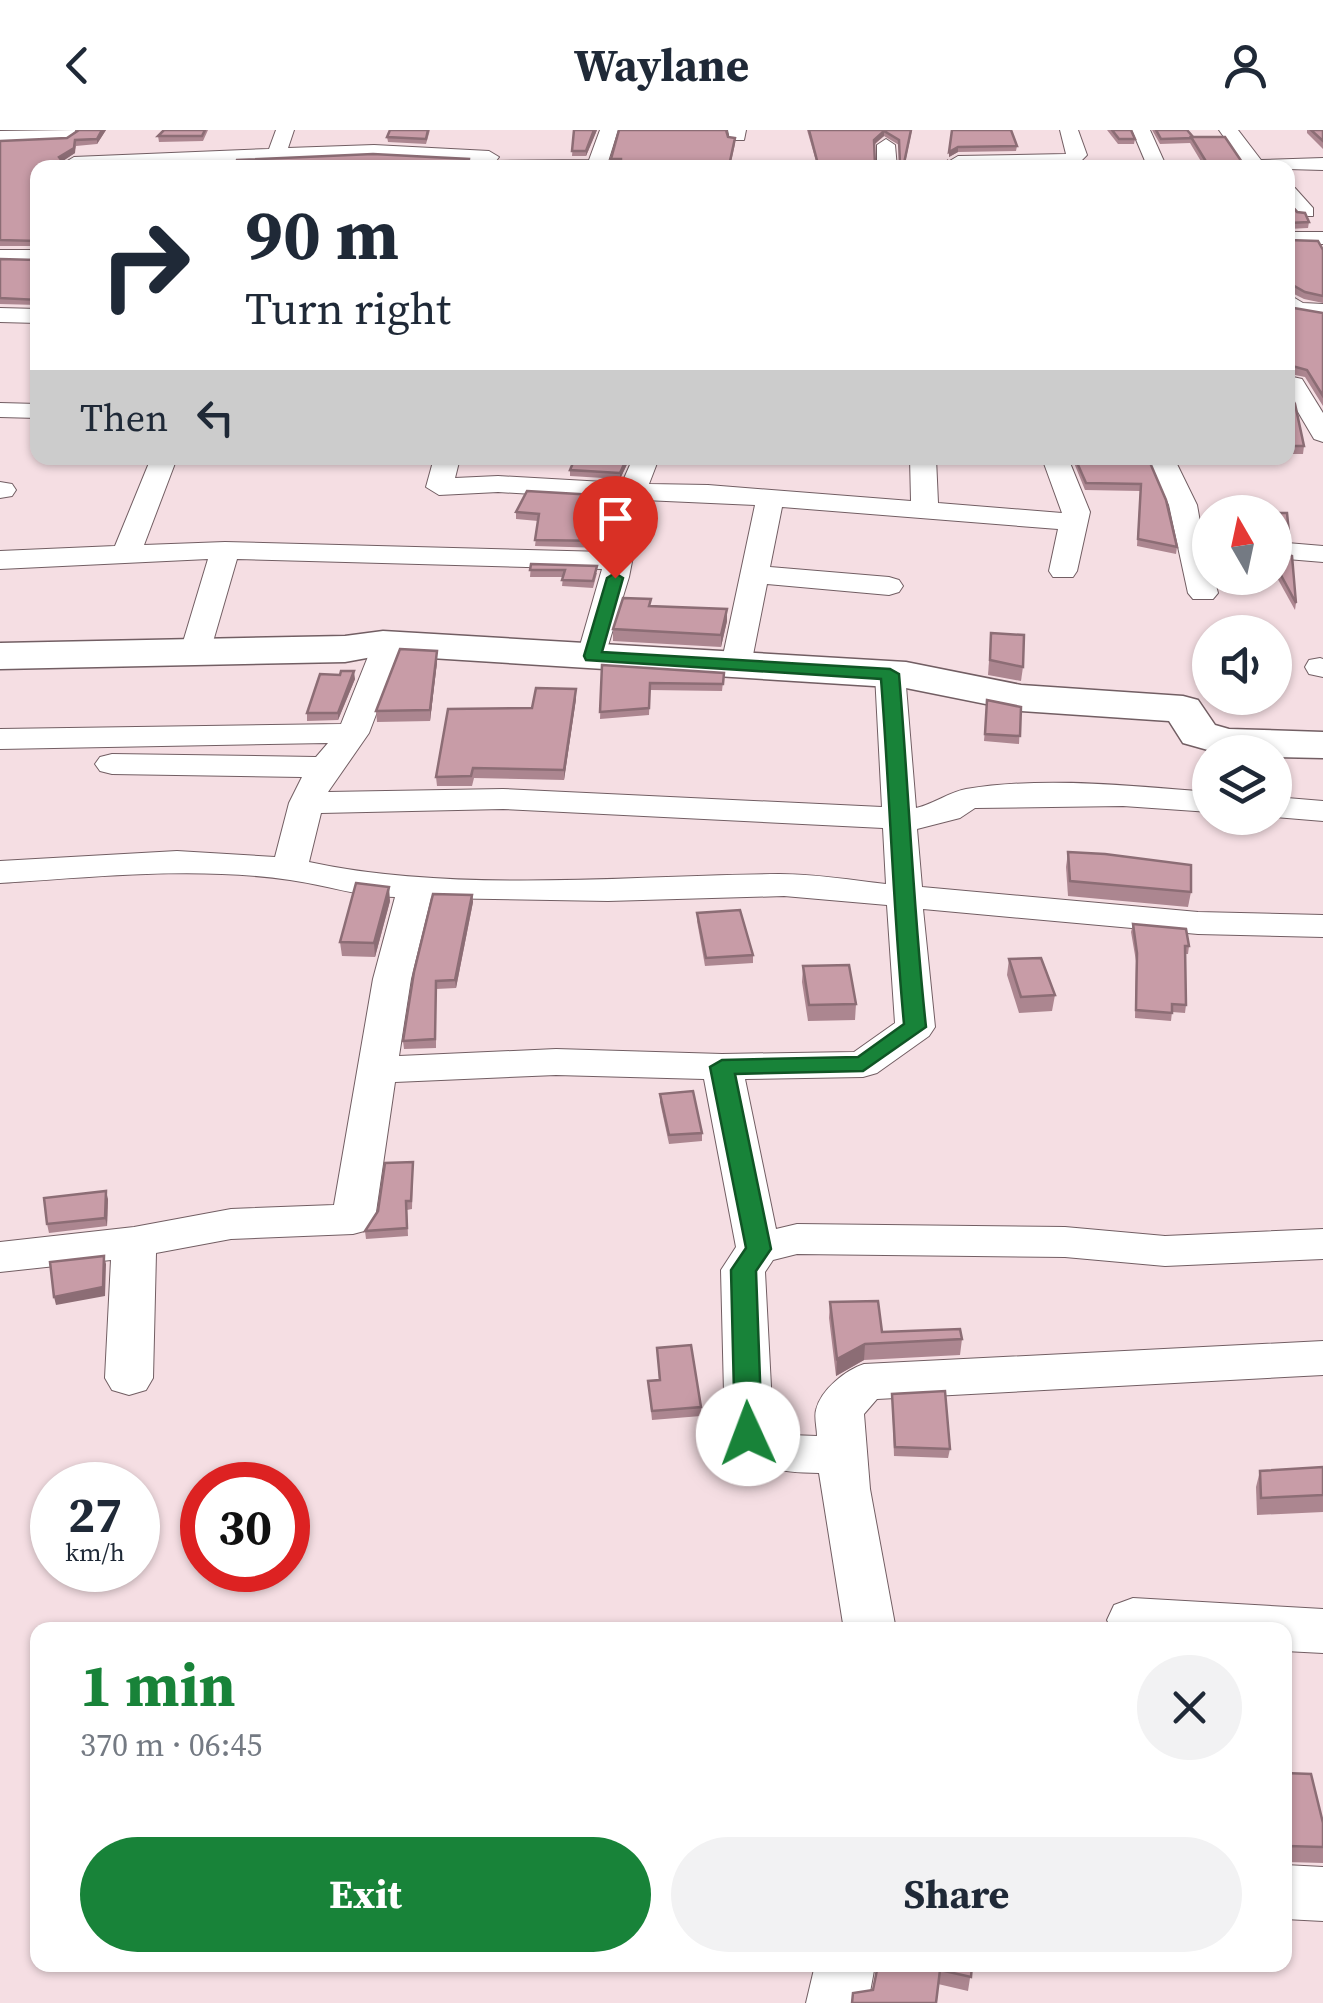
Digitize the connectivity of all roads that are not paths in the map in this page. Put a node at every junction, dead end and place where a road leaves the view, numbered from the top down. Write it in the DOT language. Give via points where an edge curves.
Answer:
graph roads {
  1 [pos="285,130"];
  2 [pos="380,130"];
  3 [pos="609,130"];
  4 [pos="1069,130"];
  5 [pos="1141,130"];
  6 [pos="1228,130"];
  7 [pos="68,132"];
  8 [pos="0,136"];
  9 [pos="150,140"];
  10 [pos="886,145"];
  11 [pos="272,159"];
  12 [pos="369,159"];
  13 [pos="488,159"];
  14 [pos="958,159"];
  15 [pos="74,160"];
  16 [pos="130,160"];
  17 [pos="598,160"];
  18 [pos="887,160"];
  19 [pos="1154,160"];
  20 [pos="1251,160"];
  21 [pos="1323,164"];
  22 [pos="1295,165"];
  23 [pos="1295,238"];
  24 [pos="1323,238"];
  25 [pos="0,256"];
  26 [pos="30,256"];
  27 [pos="1295,307"];
  28 [pos="1323,311"];
  29 [pos="0,315"];
  30 [pos="30,316"];
  31 [pos="1295,384"];
  32 [pos="1323,384"];
  33 [pos="1295,392"];
  34 [pos="0,410"];
  35 [pos="30,411"];
  36 [pos="1323,434"];
  37 [pos="161,465"];
  38 [pos="445,465"];
  39 [pos="643,465"];
  40 [pos="923,465"];
  41 [pos="1058,465"];
  42 [pos="1164,465"];
  43 [pos="632,492"];
  44 [pos="770,497"];
  45 [pos="925,509"];
  46 [pos="1074,522"];
  47 [pos="1192,525"];
  48 [pos="224,550"];
  49 [pos="1292,551"];
  50 [pos="126,552"];
  51 [pos="1323,554"];
  52 [pos="0,560"];
  53 [pos="618,561"];
  54 [pos="1063,570"];
  55 [pos="754,574"];
  56 [pos="890,586"];
  57 [pos="383,643"];
  58 [pos="195,652"];
  59 [pos="0,656"];
  60 [pos="592,656"];
  61 [pos="736,664"];
  62 [pos="890,674"];
  63 [pos="353,733"];
  64 [pos="0,739"];
  65 [pos="1323,745"];
  66 [pos="112,764"];
  67 [pos="326,767"];
  68 [pos="1192,801"];
  69 [pos="306,803"];
  70 [pos="1292,809"];
  71 [pos="1323,811"];
  72 [pos="902,818"];
  73 [pos="290,869"];
  74 [pos="0,872"];
  75 [pos="416,887"];
  76 [pos="902,896"];
  77 [pos="1323,926"];
  78 [pos="722,1067"];
  79 [pos="378,1070"];
  80 [pos="134,1242"];
  81 [pos="1323,1244"];
  82 [pos="758,1249"];
  83 [pos="0,1257"];
  84 [pos="1323,1358"];
  85 [pos="129,1378"];
  86 [pos="844,1455"];
  87 [pos="1133,1620"];
  88 [pos="869,1622"];
  89 [pos="1168,1622"];
  90 [pos="1292,1629"];
  91 [pos="1323,1631"];
  92 [pos="1292,1892"];
  93 [pos="1323,1894"];
  94 [pos="844,1972"];
  95 [pos="838,2003"];
  1 -- 11 [label="street"];
  2 -- 12 [label="street"];
  3 -- 17 [label="street"];
  4 -- 14 [label="street" via="1077,155 1072,160"];
  5 -- 19 [label="street"];
  6 -- 20 [label="street"];
  7 -- 8 [label="street"];
  7 -- 15 [label="street"];
  9 -- 16 [label="street"];
  10 -- 18 [label="street"];
  11 -- 12 [label="street"];
  11 -- 16 [label="street"];
  12 -- 13 [label="street"];
  21 -- 22 [label="street"];
  23 -- 24 [label="street"];
  25 -- 26 [label="street"];
  27 -- 28 [label="street"];
  29 -- 30 [label="street"];
  31 -- 32 [label="street"];
  33 -- 36 [label="street"];
  34 -- 35 [label="street"];
  37 -- 50 [label="street"];
  38 -- 43 [label="street" via="439,488 498,484"];
  39 -- 43 [label="street"];
  40 -- 45 [label="street"];
  41 -- 46 [label="street"];
  42 -- 47 [label="street"];
  43 -- 44 [label="street"];
  43 -- 53 [label="street"];
  44 -- 45 [label="street"];
  44 -- 55 [label="street"];
  45 -- 46 [label="street"];
  46 -- 54 [label="street"];
  48 -- 50 [label="street"];
  48 -- 53 [label="street"];
  48 -- 58 [label="street"];
  49 -- 51 [label="street"];
  50 -- 52 [label="street"];
  53 -- 60 [label="street"];
  55 -- 56 [label="street"];
  55 -- 61 [label="street"];
  57 -- 58 [label="street"];
  57 -- 60 [label="street"];
  57 -- 63 [label="street"];
  58 -- 59 [label="street"];
  60 -- 61 [label="street"];
  61 -- 62 [label="street"];
  62 -- 65 [label="street" via="1021,698 1183,709 1199,734 1226,742"];
  62 -- 72 [label="street"];
  63 -- 64 [label="street"];
  63 -- 67 [label="street"];
  66 -- 67 [label="street"];
  67 -- 69 [label="street"];
  68 -- 72 [label="street" via="1010,796 966,799 948,811"];
  69 -- 72 [label="street" via="502,800"];
  69 -- 73 [label="street"];
  70 -- 71 [label="street"];
  72 -- 76 [label="street"];
  73 -- 74 [label="street" via="177,862"];
  73 -- 75 [label="street" via="370,886"];
  75 -- 76 [label="street" via="784,885"];
  75 -- 79 [label="street"];
  76 -- 77 [label="street" via="1198,923"];
  76 -- 78 [label="street" via="915,1027 863,1064"];
  78 -- 79 [label="street" via="556,1062"];
  78 -- 82 [label="street"];
  79 -- 80 [label="street" via="354,1219 231,1224"];
  80 -- 83 [label="street"];
  80 -- 85 [label="street"];
  81 -- 82 [label="street" via="1165,1251 1065,1242 797,1239"];
  82 -- 86 [label="street" via="743,1270 748,1434 781,1454"];
  84 -- 86 [label="street" via="864,1382 840,1410"];
  86 -- 88 [label="street"];
  87 -- 89 [label="street"];
  90 -- 91 [label="street"];
  92 -- 93 [label="street"];
  94 -- 95 [label="street"];
}
